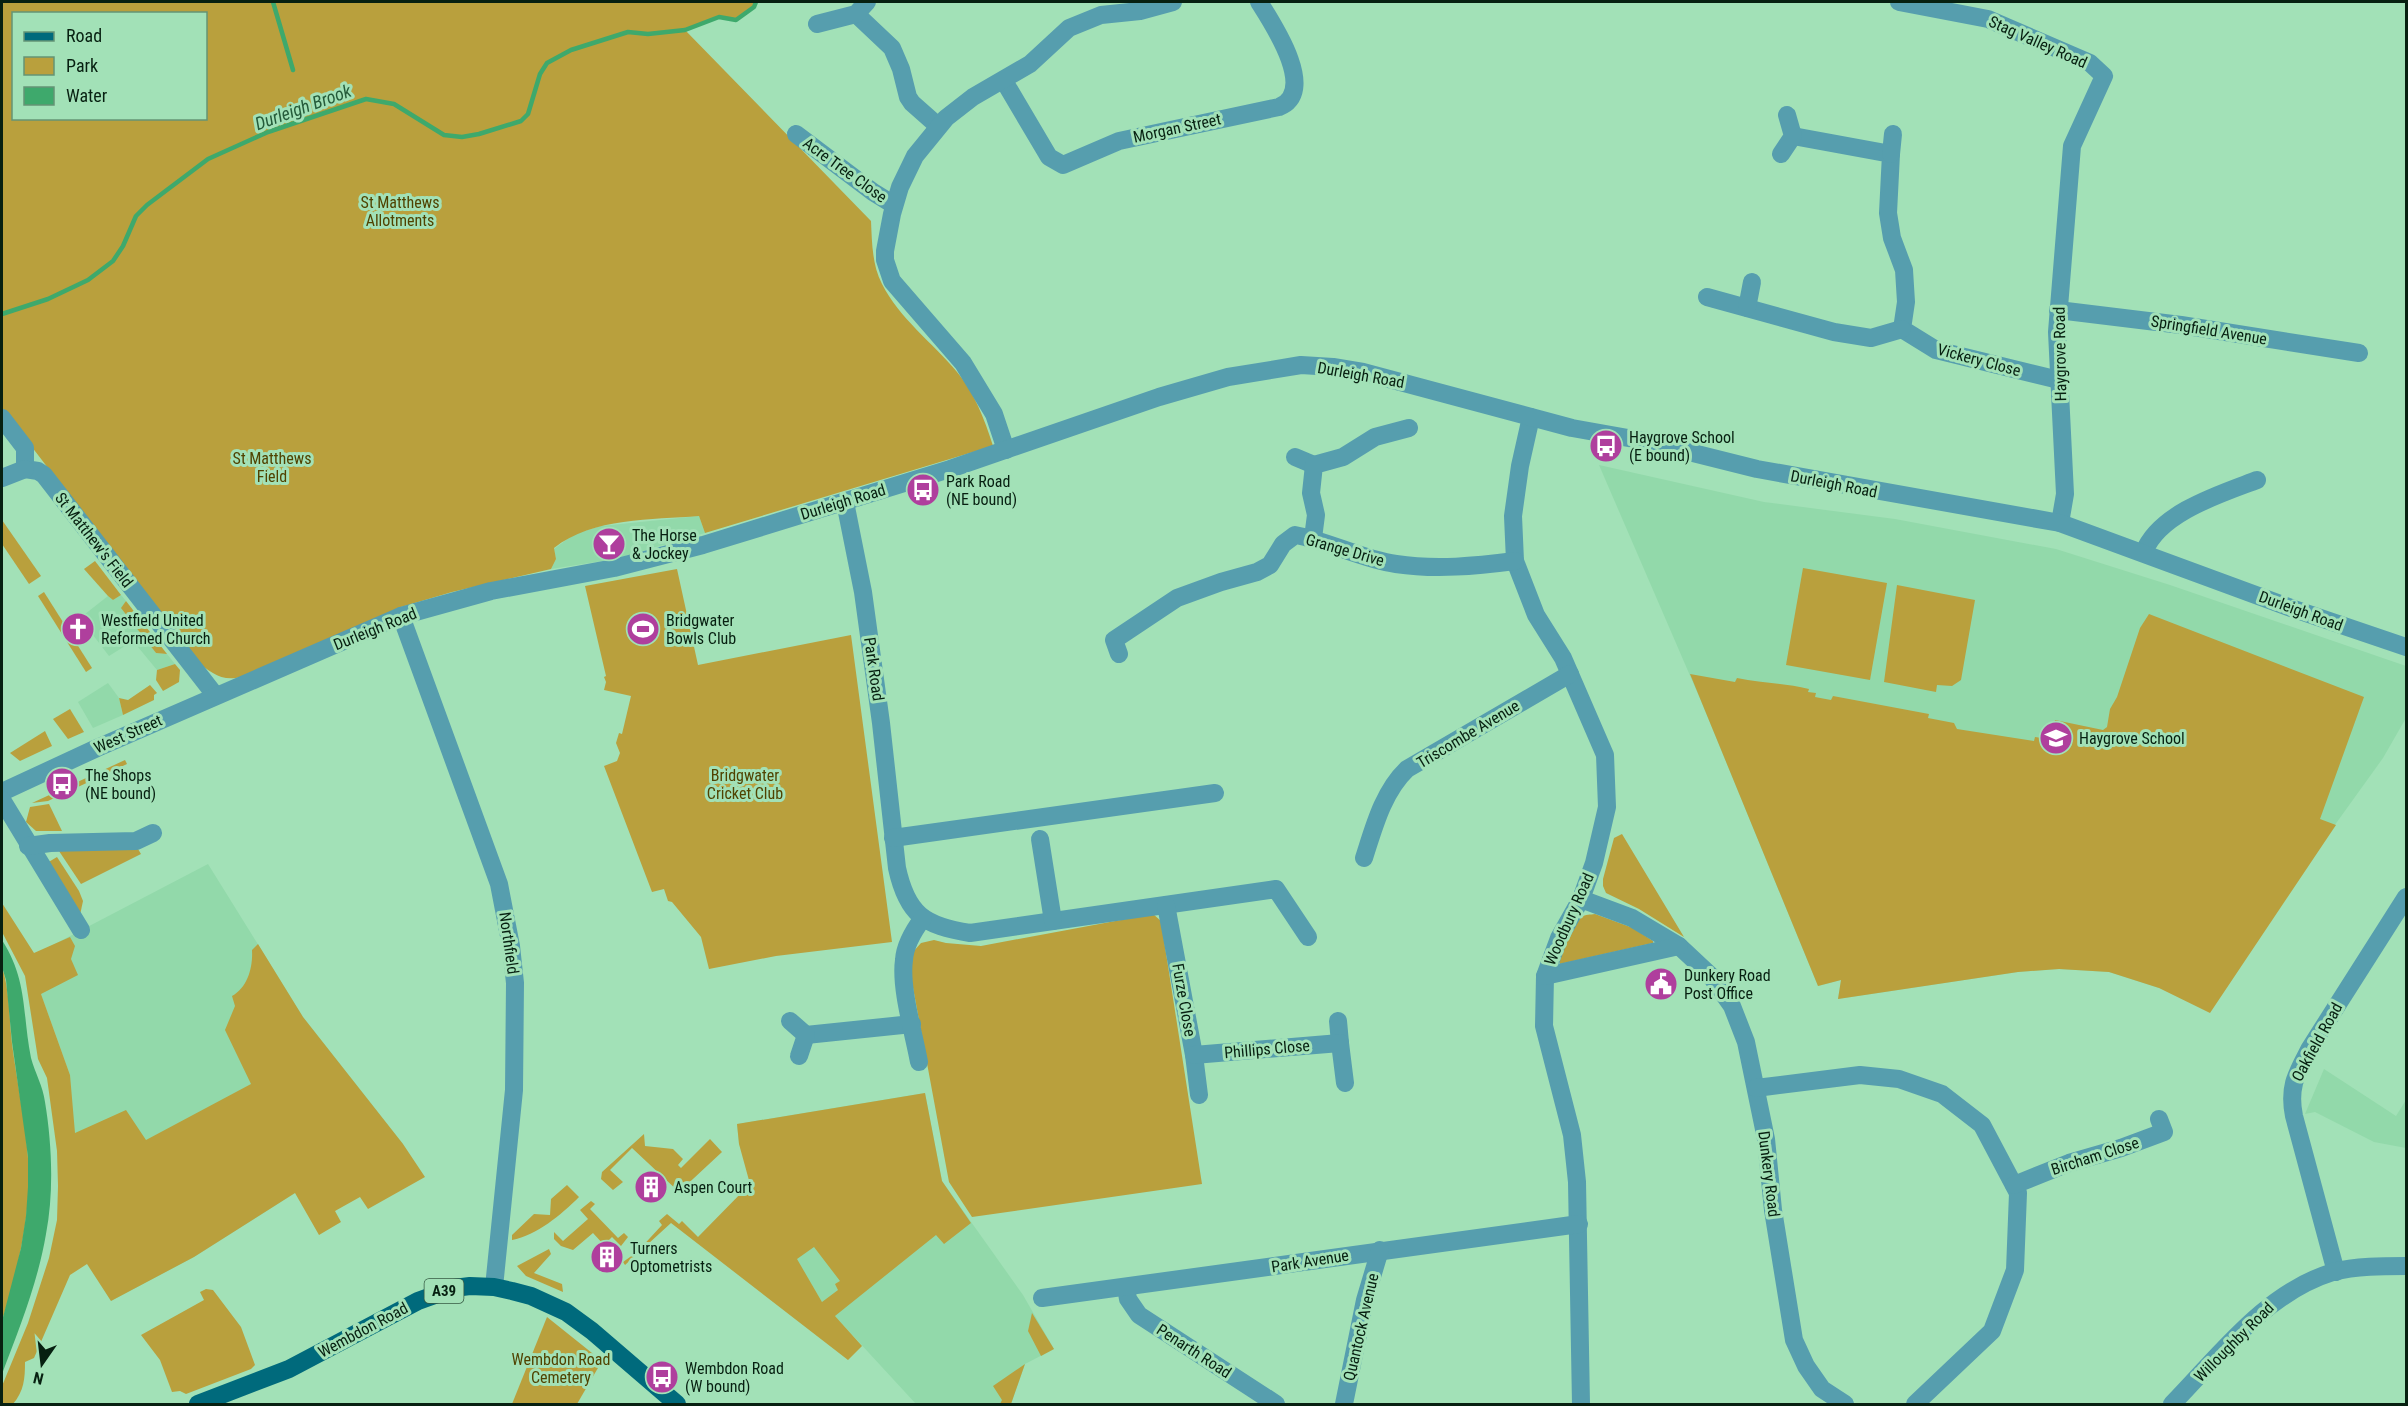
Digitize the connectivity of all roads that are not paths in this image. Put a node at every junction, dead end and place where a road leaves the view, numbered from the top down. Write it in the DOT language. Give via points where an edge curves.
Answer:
graph roads {
  1 [pos="1173,2"];
  2 [pos="1259,2"];
  3 [pos="1899,2"];
  4 [pos="1112,7"];
  5 [pos="861,8"];
  6 [pos="1977,9"];
  7 [pos="817,24"];
  8 [pos="2104,76"];
  9 [pos="1004,81"];
  10 [pos="1787,115"];
  11 [pos="938,126"];
  12 [pos="796,134"];
  13 [pos="1893,134"];
  14 [pos="1793,136"];
  15 [pos="1781,154"];
  16 [pos="1891,154"];
  17 [pos="894,206"];
  18 [pos="1752,282"];
  19 [pos="1707,297"];
  20 [pos="1747,308"];
  21 [pos="2058,310"];
  22 [pos="1902,330"];
  23 [pos="2359,353"];
  24 [pos="2059,380"];
  25 [pos="1531,417"];
  26 [pos="2,418"];
  27 [pos="1409,428"];
  28 [pos="1006,450"];
  29 [pos="1295,457"];
  30 [pos="1314,465"];
  31 [pos="25,469"];
  32 [pos="2,478"];
  33 [pos="2257,480"];
  34 [pos="845,502"];
  35 [pos="2060,523"];
  36 [pos="1313,538"];
  37 [pos="2144,552"];
  38 [pos="1515,561"];
  39 [pos="401,616"];
  40 [pos="2406,647"];
  41 [pos="1119,654"];
  42 [pos="1570,674"];
  43 [pos="255,678"];
  44 [pos="215,695"];
  45 [pos="1401,760"];
  46 [pos="1394,782"];
  47 [pos="2,792"];
  48 [pos="1215,793"];
  49 [pos="2,800"];
  50 [pos="153,833"];
  51 [pos="893,838"];
  52 [pos="1040,839"];
  53 [pos="28,846"];
  54 [pos="1363,858"];
  55 [pos="2406,897"];
  56 [pos="1581,899"];
  57 [pos="1166,904"];
  58 [pos="922,918"];
  59 [pos="1053,921"];
  60 [pos="81,930"];
  61 [pos="1308,937"];
  62 [pos="1679,946"];
  63 [pos="1545,976"];
  64 [pos="790,1021"];
  65 [pos="1338,1021"];
  66 [pos="912,1024"];
  67 [pos="806,1035"];
  68 [pos="1340,1043"];
  69 [pos="1194,1055"];
  70 [pos="799,1056"];
  71 [pos="919,1062"];
  72 [pos="1345,1083"];
  73 [pos="1756,1088"];
  74 [pos="1199,1095"];
  75 [pos="2159,1119"];
  76 [pos="2014,1185"];
  77 [pos="1579,1224"];
  78 [pos="1380,1250"];
  79 [pos="2406,1266"];
  80 [pos="2336,1272"];
  81 [pos="494,1287"];
  82 [pos="1126,1287"];
  83 [pos="1042,1298"];
  84 [pos="198,1404"];
  85 [pos="676,1404"];
  86 [pos="1276,1404"];
  87 [pos="1344,1404"];
  88 [pos="1581,1404"];
  89 [pos="1845,1404"];
  90 [pos="1915,1404"];
  91 [pos="2172,1404"];
  1 -- 4 [label="street" via="1140,11"];
  2 -- 9 [label="street, Morgan Street" via="1282,42 1295,77 1292,97 1279,107 1119,141 1063,165 1049,157"];
  3 -- 6 [label="street, Stag Valley Road"];
  4 -- 9 [label="street" via="1069,28 1030,64"];
  5 -- 7 [label="street"];
  5 -- 11 [label="street" via="892,48 908,97"];
  6 -- 8 [label="street, Stag Valley Road" via="2090,63"];
  8 -- 21 [label="street, Haygrove Road" via="2072,147"];
  9 -- 11 [label="street" via="966,101"];
  10 -- 14 [label="street"];
  11 -- 17 [label="street" via="911,163"];
  12 -- 17 [label="street, Acre Tree Close"];
  13 -- 16 [label="street"];
  14 -- 15 [label="street"];
  14 -- 16 [label="street"];
  16 -- 22 [label="street" via="1888,213 1892,238 1905,270"];
  17 -- 28 [label="street" via="885,251 892,281 963,363 994,414"];
  18 -- 20 [label="street"];
  19 -- 20 [label="street"];
  20 -- 22 [label="street" via="1871,338"];
  21 -- 23 [label="street, Springfield Avenue"];
  21 -- 24 [label="street, Haygrove Road"];
  22 -- 24 [label="street, Vickery Close" via="1936,350"];
  24 -- 35 [label="street, Haygrove Road" via="2065,494"];
  25 -- 28 [label="street, Durleigh Road" via="1363,372 1302,365 1199,385"];
  25 -- 35 [label="street, Durleigh Road" via="1756,470"];
  25 -- 38 [label="street, Woodbury Road" via="1513,516"];
  26 -- 31 [label="street" via="25,448"];
  27 -- 30 [label="street" via="1375,437 1343,457"];
  28 -- 34 [label="street, Durleigh Road"];
  29 -- 30 [label="street"];
  30 -- 36 [label="street"];
  31 -- 32 [label="street"];
  31 -- 44 [label="street, St Matthew's Field" via="44,475"];
  33 -- 37 [label="street" via="2212,497 2158,530"];
  34 -- 39 [label="street, Durleigh Road" via="614,568 491,591"];
  34 -- 51 [label="street, Park Road" via="863,592"];
  35 -- 37 [label="street, Durleigh Road"];
  36 -- 38 [label="street, Grange Drive" via="1340,550 1396,564 1441,567"];
  36 -- 41 [label="street, Grange Drive" via="1295,536 1283,544 1270,565 1257,572 1177,598 1114,640"];
  37 -- 40 [label="street, Durleigh Road"];
  38 -- 42 [label="street, Woodbury Road" via="1536,615"];
  39 -- 43 [label="street, Durleigh Road"];
  39 -- 81 [label="street, Northfield" via="499,884 511,946 515,983 514,1090"];
  42 -- 46 [label="street, Triscombe Avenue" via="1407,770"];
  42 -- 56 [label="street, Woodbury Road" via="1605,755 1606,807 1594,863"];
  43 -- 44 [label="street, West Street"];
  44 -- 47 [label="street, West Street"];
  45 -- 46 [label="street, Triscombe Avenue" via="1388,769"];
  46 -- 54 [label="street"];
  48 -- 51 [label="street"];
  49 -- 53 [label="street"];
  50 -- 53 [label="street" via="136,841"];
  51 -- 58 [label="street, Park Road" via="902,891"];
  52 -- 59 [label="street" via="1052,862"];
  53 -- 60 [label="street"];
  55 -- 80 [label="street, Oakfield Road" via="2310,1048 2291,1090 2294,1116"];
  56 -- 62 [label="street, Dunkery Road" via="1632,918"];
  56 -- 63 [label="street, Woodbury Road" via="1559,938"];
  57 -- 59 [label="street"];
  57 -- 61 [label="street" via="1276,889"];
  57 -- 69 [label="street, Furze Close"];
  58 -- 59 [label="street" via="935,926 970,933"];
  58 -- 66 [label="street" via="903,960"];
  62 -- 63 [label="street"];
  62 -- 73 [label="street, Dunkery Road" via="1710,975 1732,1006 1746,1042"];
  63 -- 77 [label="street, Woodbury Road" via="1544,1026 1572,1135"];
  64 -- 67 [label="street"];
  65 -- 68 [label="street"];
  66 -- 67 [label="street"];
  66 -- 71 [label="street"];
  67 -- 70 [label="street"];
  68 -- 69 [label="street, Phillips Close"];
  68 -- 72 [label="street"];
  69 -- 74 [label="street, Furze Close"];
  73 -- 76 [label="street" via="1860,1075 1899,1079 1942,1094 1982,1125"];
  73 -- 89 [label="street, Dunkery Road" via="1794,1340 1822,1389"];
  75 -- 76 [label="street, Bircham Close" via="2164,1132"];
  76 -- 90 [label="street" via="2018,1193 2015,1270 1992,1330"];
  77 -- 78 [label="street, Park Avenue"];
  77 -- 88 [label="street, Woodbury Road"];
  78 -- 82 [label="street, Park Avenue"];
  78 -- 87 [label="street, Quantock Avenue" via="1365,1300"];
  79 -- 80 [label="street, Willoughby Road"];
  80 -- 91 [label="street, Willoughby Road" via="2282,1295"];
  81 -- 84 [label="main road, Wembdon Road / A39" via="454,1288 418,1301 289,1369"];
  81 -- 85 [label="main road, Wembdon Road / A39" via="531,1296 566,1312"];
  82 -- 83 [label="street, Park Avenue"];
  82 -- 86 [label="street, Penarth Road" via="1128,1299 1139,1314"];
}
